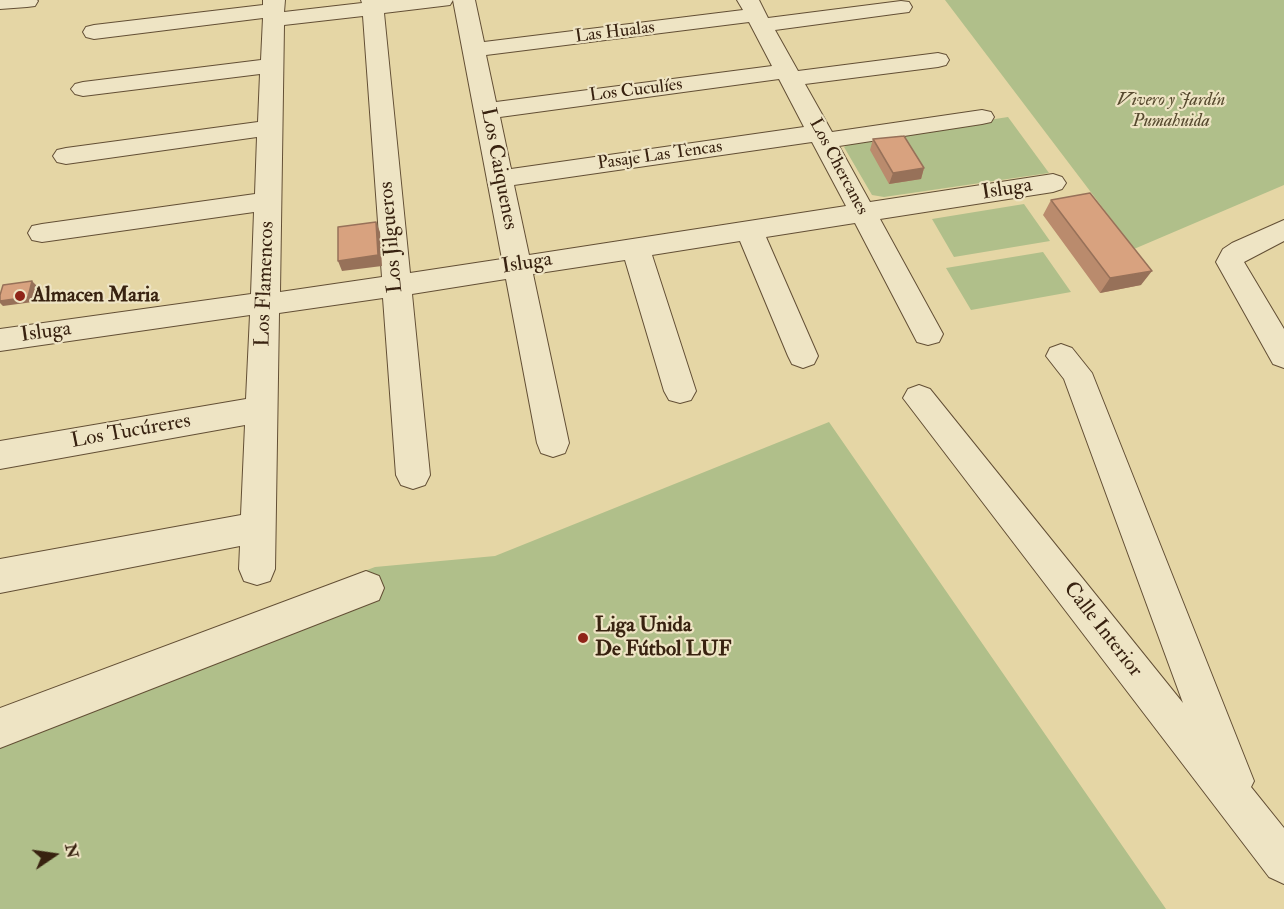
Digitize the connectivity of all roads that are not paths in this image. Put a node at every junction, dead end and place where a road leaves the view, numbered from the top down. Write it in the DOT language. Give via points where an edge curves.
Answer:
graph roads {
  1 [pos="442,0"];
  2 [pos="464,0"];
  3 [pos="27,2"];
  4 [pos="0,3"];
  5 [pos="372,4"];
  6 [pos="901,7"];
  7 [pos="274,10"];
  8 [pos="755,14"];
  9 [pos="94,32"];
  10 [pos="474,50"];
  11 [pos="938,60"];
  12 [pos="272,66"];
  13 [pos="788,75"];
  14 [pos="83,89"];
  15 [pos="486,111"];
  16 [pos="982,117"];
  17 [pos="270,128"];
  18 [pos="822,137"];
  19 [pos="66,156"];
  20 [pos="500,179"];
  21 [pos="1053,183"];
  22 [pos="268,201"];
  23 [pos="863,211"];
  24 [pos="749,229"];
  25 [pos="1284,230"];
  26 [pos="42,233"];
  27 [pos="635,247"];
  28 [pos="518,266"];
  29 [pos="396,285"];
  30 [pos="265,303"];
  31 [pos="928,334"];
  32 [pos="0,339"];
  33 [pos="803,356"];
  34 [pos="1061,356"];
  35 [pos="1284,356"];
  36 [pos="680,391"];
  37 [pos="919,398"];
  38 [pos="262,409"];
  39 [pos="553,443"];
  40 [pos="0,455"];
  41 [pos="413,474"];
  42 [pos="258,527"];
  43 [pos="257,569"];
  44 [pos="0,576"];
  45 [pos="366,588"];
  46 [pos="0,728"];
  47 [pos="1244,810"];
  48 [pos="1284,862"];
  1 -- 5 [label="street"];
  2 -- 10 [label="street, Los Caiquenes"];
  3 -- 4 [label="street"];
  5 -- 7 [label="street"];
  5 -- 29 [label="street, Los Jilgueros"];
  6 -- 8 [label="street, Las Hualas"];
  7 -- 9 [label="street"];
  7 -- 12 [label="street, Los Flamencos"];
  8 -- 10 [label="street, Las Hualas"];
  8 -- 13 [label="street, Los Chercanes"];
  10 -- 15 [label="street, Los Caiquenes"];
  11 -- 13 [label="street, Los Cuculíes"];
  12 -- 14 [label="street"];
  12 -- 17 [label="street, Los Flamencos"];
  13 -- 15 [label="street, Los Cuculíes"];
  13 -- 18 [label="street, Los Chercanes"];
  15 -- 20 [label="street, Los Caiquenes"];
  16 -- 18 [label="street, Pasaje Las Tencas"];
  17 -- 19 [label="street"];
  17 -- 22 [label="street, Los Flamencos"];
  18 -- 20 [label="street, Pasaje Las Tencas"];
  18 -- 23 [label="street, Los Chercanes"];
  20 -- 28 [label="street, Los Caiquenes"];
  21 -- 23 [label="street, Isluga"];
  22 -- 26 [label="street"];
  22 -- 30 [label="street, Los Flamencos"];
  23 -- 24 [label="street, Isluga"];
  23 -- 31 [label="street, Los Chercanes"];
  24 -- 27 [label="street, Isluga"];
  24 -- 33 [label="street"];
  25 -- 35 [label="street" via="1242,250 1230,262"];
  27 -- 28 [label="street, Isluga"];
  27 -- 36 [label="street"];
  28 -- 29 [label="street, Isluga"];
  28 -- 39 [label="street, Los Caiquenes"];
  29 -- 30 [label="street, Isluga"];
  29 -- 41 [label="street, Los Jilgueros"];
  30 -- 32 [label="street, Isluga"];
  30 -- 38 [label="street, Los Flamencos"];
  34 -- 47 [label="street" via="1077,373"];
  37 -- 47 [label="street, Calle Interior"];
  38 -- 40 [label="street, Los Tucúreres"];
  38 -- 42 [label="street, Los Flamencos"];
  42 -- 43 [label="street, Los Flamencos"];
  42 -- 44 [label="street"];
  45 -- 46 [label="street"];
  47 -- 48 [label="street, Calle Interior"];
}
